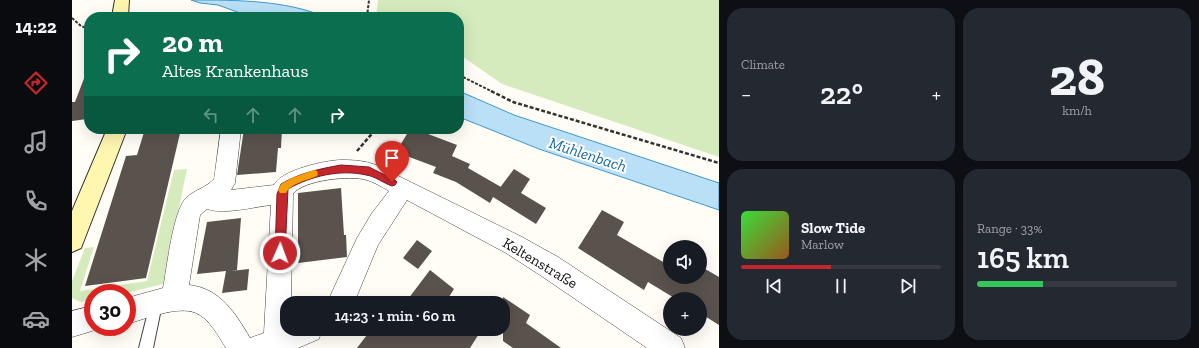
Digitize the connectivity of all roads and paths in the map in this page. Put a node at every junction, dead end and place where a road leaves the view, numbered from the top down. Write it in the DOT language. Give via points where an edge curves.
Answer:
graph roads {
  1 [pos="122,0"];
  2 [pos="369,0"];
  3 [pos="121,12"];
  4 [pos="368,12"];
  5 [pos="72,18"];
  6 [pos="84,27"];
  7 [pos="464,78"];
  8 [pos="115,134"];
  9 [pos="230,134"];
  10 [pos="719,163"];
  11 [pos="404,188"];
  12 [pos="282,194"];
  13 [pos="206,198"];
  14 [pos="79,209"];
  15 [pos="72,240"];
  16 [pos="345,296"];
  17 [pos="165,301"];
  18 [pos="136,309"];
  19 [pos="84,321"];
  20 [pos="72,324"];
  21 [pos="290,336"];
  22 [pos="268,345"];
  23 [pos="146,348"];
  24 [pos="241,348"];
  25 [pos="670,348"];
  1 -- 3 [label="main road"];
  2 -- 4 [label="path"];
  5 -- 6 [label="path"];
  7 -- 10 [label="path" via="512,102"];
  8 -- 14 [label="main road"];
  9 -- 13 [label="street" via="224,183"];
  11 -- 12 [label="street, Keltenstraße" via="369,171 341,169 295,180 284,187"];
  11 -- 16 [label="street" via="379,220 361,255"];
  11 -- 25 [label="street, Keltenstraße" via="549,266"];
  12 -- 13 [label="street" via="223,201"];
  12 -- 22 [label="street"];
  13 -- 17 [label="street" via="194,205 189,213"];
  14 -- 15 [label="main road"];
  17 -- 18 [label="street"];
  17 -- 23 [label="lane"];
  17 -- 24 [label="street" via="192,298 210,306 228,327"];
  19 -- 20 [label="street"];
  21 -- 22 [label="street"];
}
